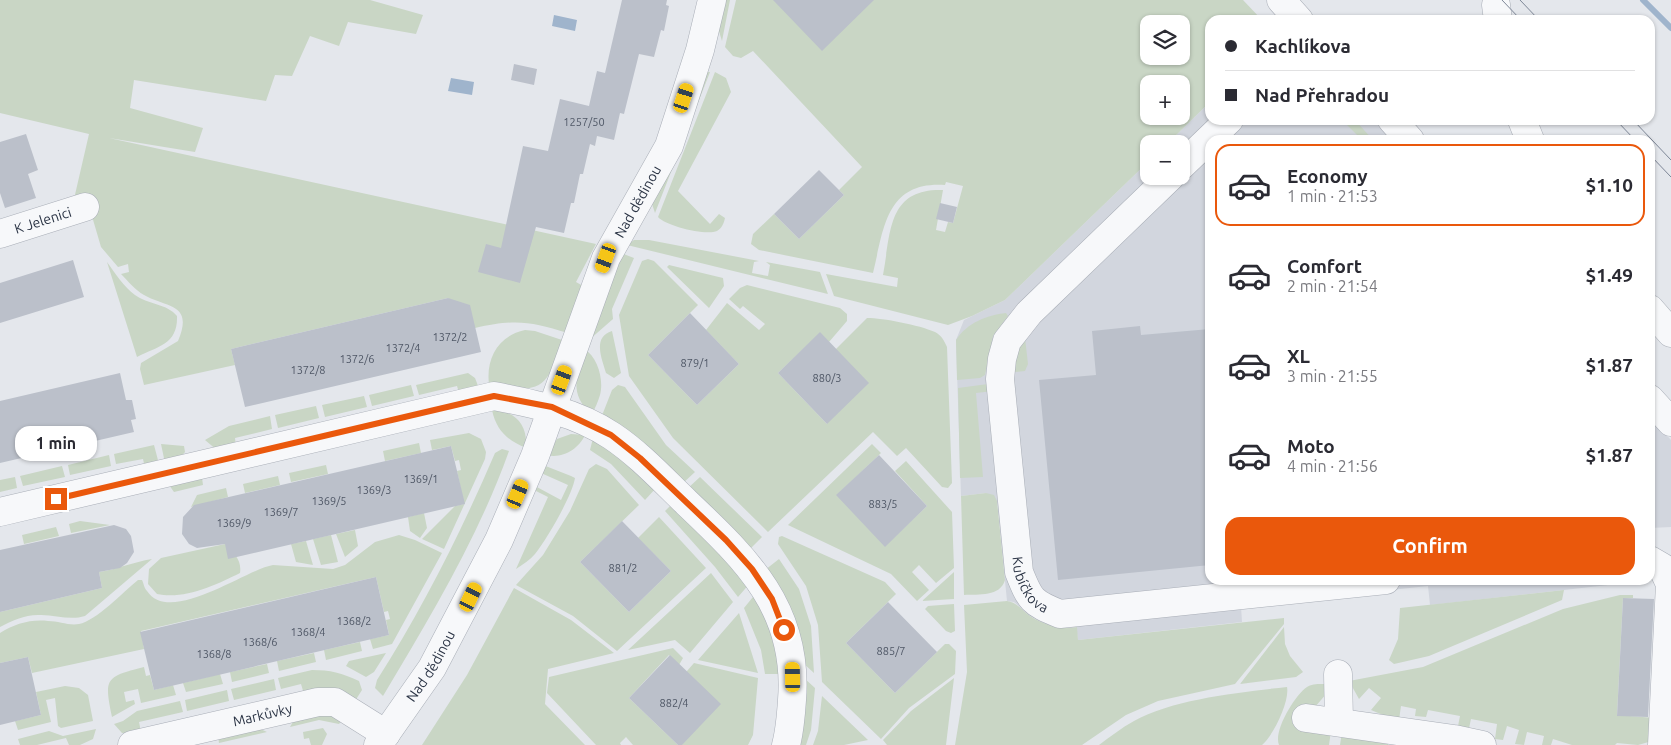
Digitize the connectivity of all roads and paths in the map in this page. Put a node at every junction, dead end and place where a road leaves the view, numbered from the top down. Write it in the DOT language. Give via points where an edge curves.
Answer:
graph roads {
  1 [pos="712,0"];
  2 [pos="1281,0"];
  3 [pos="1295,15"];
  4 [pos="1223,125"];
  5 [pos="1396,125"];
  6 [pos="1213,135"];
  7 [pos="1406,135"];
  8 [pos="1205,143"];
  9 [pos="1190,157"];
  10 [pos="1162,185"];
  11 [pos="85,207"];
  12 [pos="0,234"];
  13 [pos="1655,314"];
  14 [pos="1671,332"];
  15 [pos="1655,405"];
  16 [pos="552,407"];
  17 [pos="1671,422"];
  18 [pos="0,512"];
  19 [pos="1655,563"];
  20 [pos="1338,585"];
  21 [pos="1338,674"];
  22 [pos="1306,718"];
  23 [pos="1339,722"];
  24 [pos="382,740"];
  25 [pos="132,745"];
  26 [pos="786,745"];
  27 [pos="1482,745"];
  28 [pos="1662,745"];
  1 -- 16 [label="street, Nad dědinou" via="700,50 669,146 606,258"];
  2 -- 3 [label="street"];
  4 -- 6 [label="street"];
  5 -- 7 [label="street"];
  8 -- 9 [label="street"];
  10 -- 20 [label="street, Kubíčkova" via="1029,313 1008,341 1000,376 1019,572 1027,591 1037,605 1060,614"];
  11 -- 12 [label="street, K Jelenici"];
  13 -- 14 [label="street"];
  15 -- 17 [label="street"];
  16 -- 18 [label="street" via="494,396"];
  16 -- 24 [label="street, Nad dědinou" via="499,540 471,597 432,668"];
  16 -- 26 [label="street" via="611,435 640,458 752,569 778,614 793,667"];
  19 -- 28 [label="street" via="1662,567 1670,584"];
  21 -- 23 [label="street"];
  22 -- 23 [label="street"];
  23 -- 27 [label="street"];
  24 -- 25 [label="street, Markůvky" via="335,702 318,702"];
}
